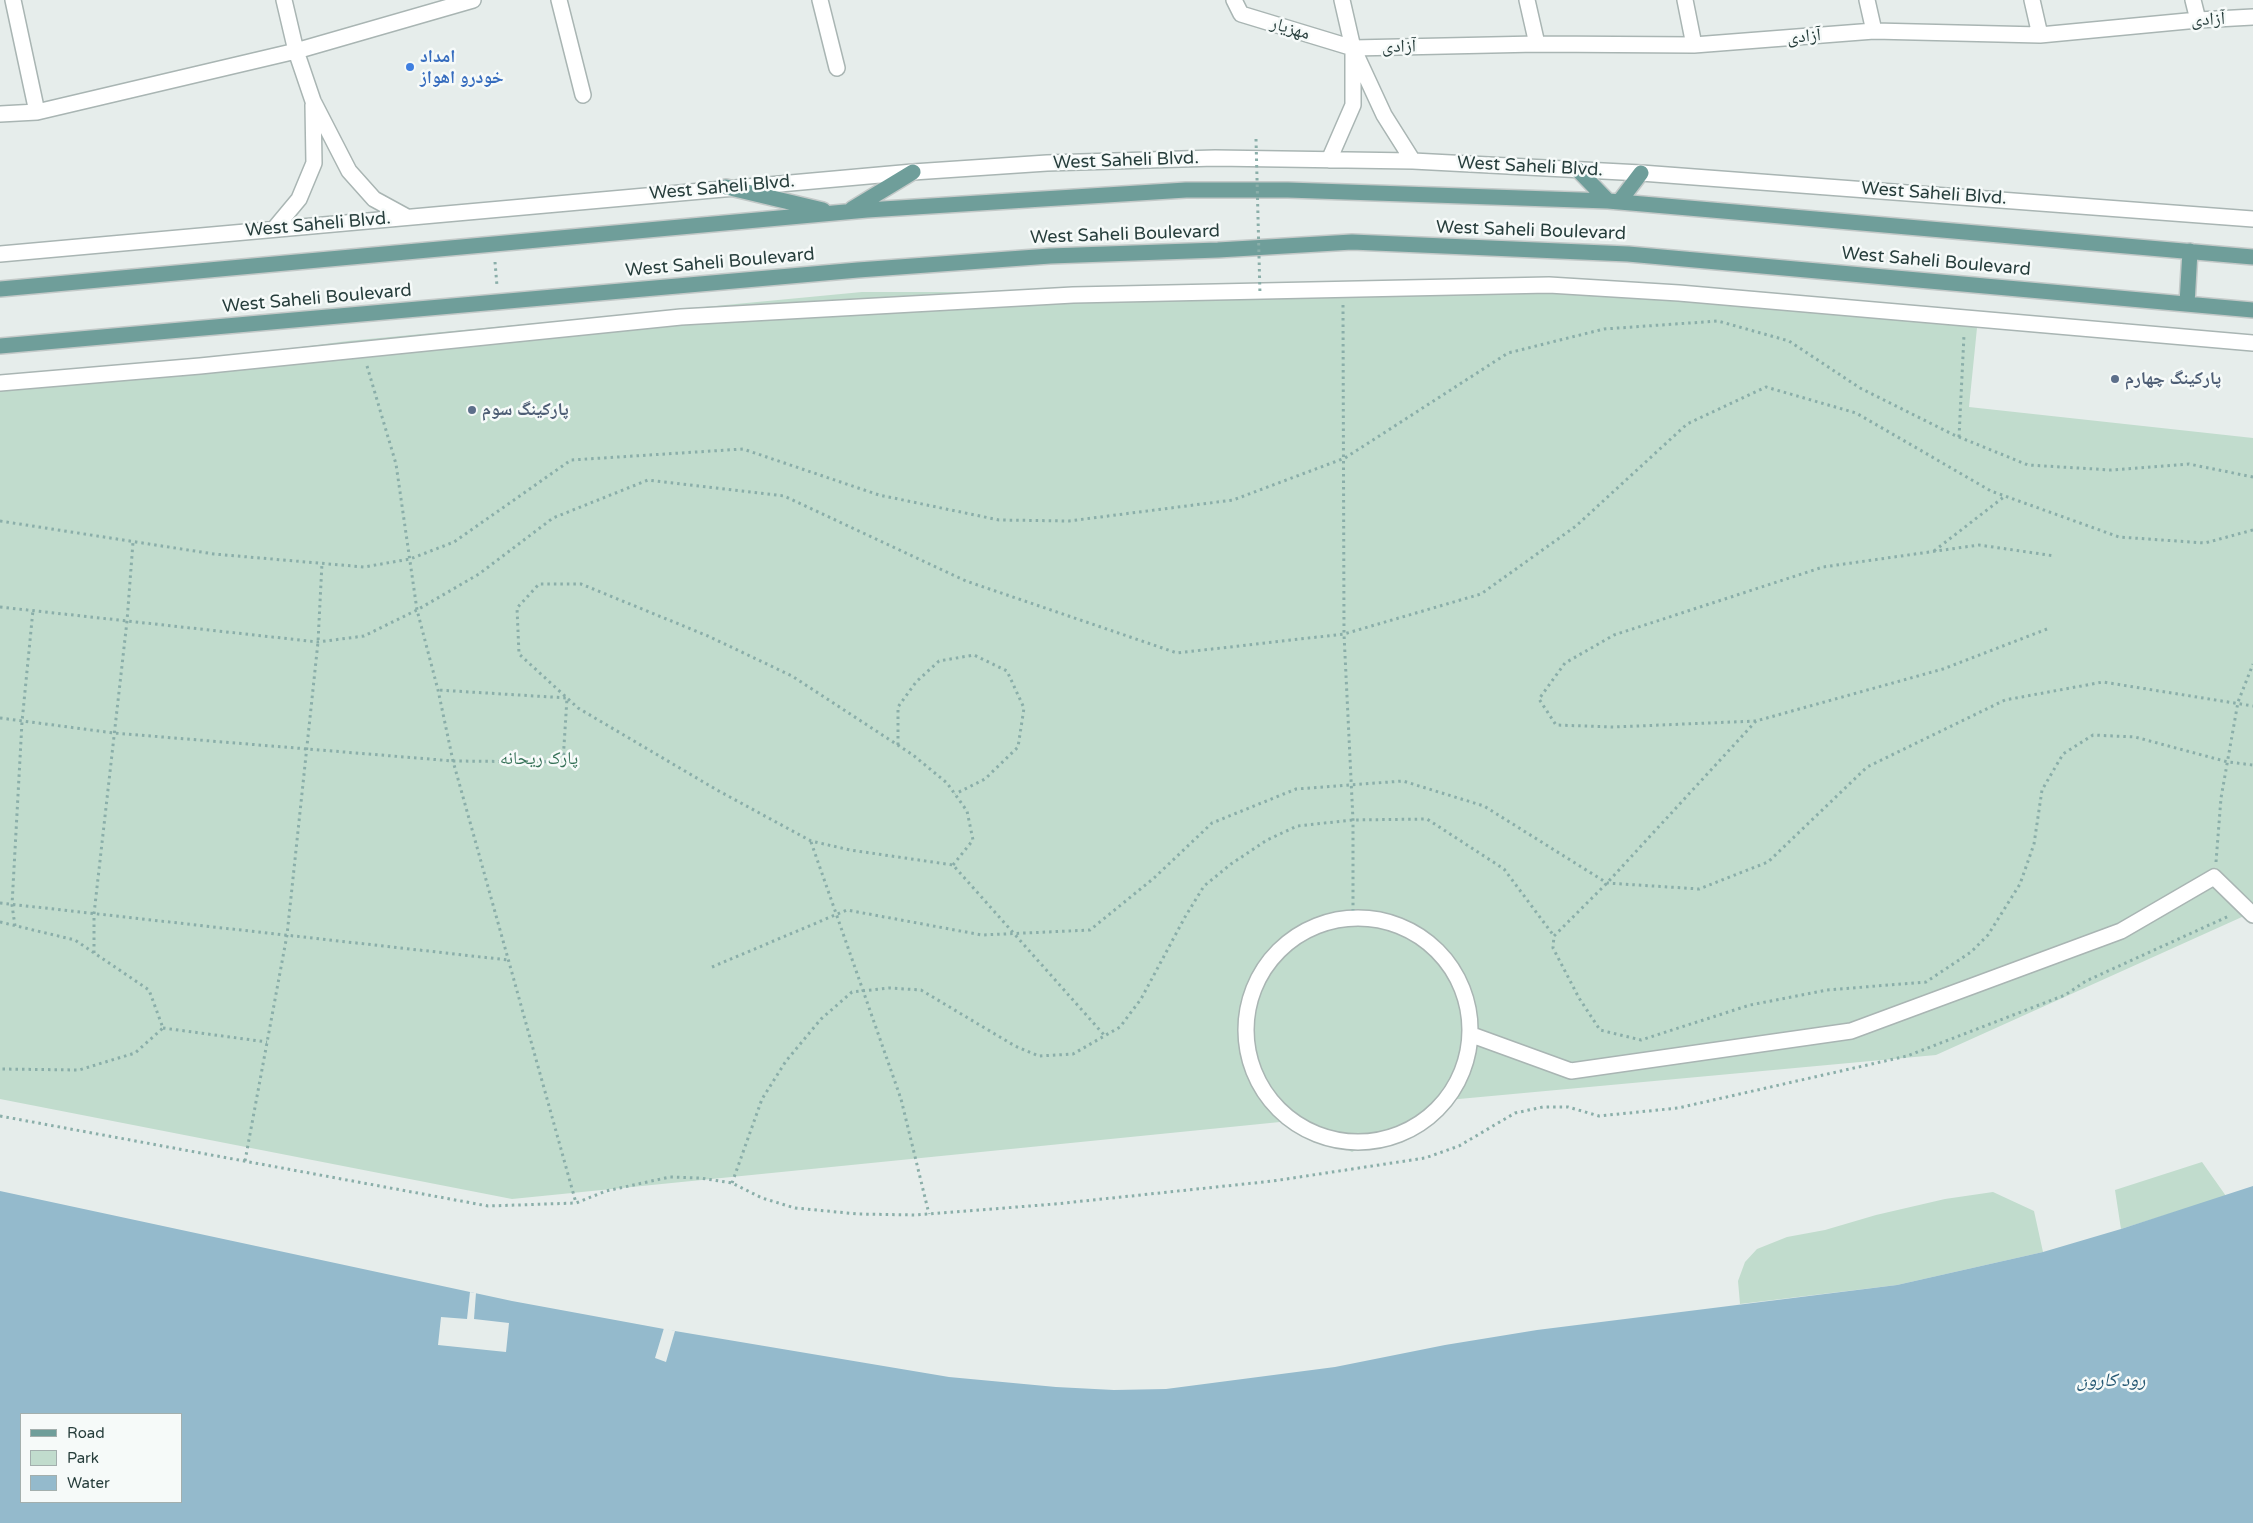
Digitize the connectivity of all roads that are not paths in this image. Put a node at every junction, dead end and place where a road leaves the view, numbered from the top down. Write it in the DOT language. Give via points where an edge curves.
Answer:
graph roads {
  1 [pos="13,0"];
  2 [pos="284,0"];
  3 [pos="473,0"];
  4 [pos="559,0"];
  5 [pos="820,0"];
  6 [pos="1234,0"];
  7 [pos="1342,0"];
  8 [pos="1527,0"];
  9 [pos="1684,0"];
  10 [pos="1867,0"];
  11 [pos="2032,0"];
  12 [pos="2193,0"];
  13 [pos="2253,17"];
  14 [pos="2198,20"];
  15 [pos="1874,31"];
  16 [pos="2040,35"];
  17 [pos="1537,44"];
  18 [pos="1694,45"];
  19 [pos="1353,48"];
  20 [pos="296,52"];
  21 [pos="837,68"];
  22 [pos="583,94"];
  23 [pos="313,101"];
  24 [pos="37,112"];
  25 [pos="0,114"];
  26 [pos="1329,160"];
  27 [pos="1414,161"];
  28 [pos="1578,170"];
  29 [pos="913,172"];
  30 [pos="1641,173"];
  31 [pos="726,187"];
  32 [pos="1614,202"];
  33 [pos="842,212"];
  34 [pos="406,217"];
  35 [pos="2253,219"];
  36 [pos="274,229"];
  37 [pos="2190,251"];
  38 [pos="0,254"];
  39 [pos="2253,257"];
  40 [pos="0,289"];
  41 [pos="2187,304"];
  42 [pos="2253,310"];
  43 [pos="2253,343"];
  44 [pos="0,346"];
  45 [pos="0,382"];
  46 [pos="2248,911"];
  47 [pos="1472,1034"];
  1 -- 24 [label="street"];
  2 -- 20 [label="street"];
  3 -- 20 [label="street"];
  4 -- 22 [label="street"];
  5 -- 21 [label="street"];
  6 -- 19 [label="street, مهزیار" via="1241,14"];
  7 -- 19 [label="street"];
  8 -- 17 [label="street"];
  9 -- 18 [label="street"];
  10 -- 15 [label="street"];
  11 -- 16 [label="street"];
  12 -- 14 [label="street"];
  13 -- 14 [label="street, آزادی"];
  14 -- 16 [label="street, آزادی"];
  15 -- 16 [label="street, آزادی"];
  15 -- 18 [label="street, آزادی"];
  17 -- 18 [label="street, آزادی"];
  17 -- 19 [label="street, آزادی"];
  19 -- 26 [label="street" via="1353,105"];
  19 -- 27 [label="street" via="1384,116"];
  20 -- 23 [label="street"];
  20 -- 24 [label="street"];
  23 -- 34 [label="street" via="349,171 374,199"];
  23 -- 36 [label="street" via="314,163 299,199"];
  24 -- 25 [label="street"];
  26 -- 27 [label="street, West Saheli Blvd."];
  26 -- 29 [label="street, West Saheli Blvd." via="1215,158 1047,163"];
  27 -- 28 [label="street, West Saheli Blvd."];
  28 -- 30 [label="street, West Saheli Blvd."];
  28 -- 32 [label="main road"];
  29 -- 31 [label="street, West Saheli Blvd."];
  29 -- 33 [label="main road"];
  30 -- 32 [label="main road"];
  30 -- 35 [label="street, West Saheli Blvd."];
  31 -- 33 [label="main road"];
  31 -- 34 [label="street, West Saheli Blvd."];
  32 -- 33 [label="main road, West Saheli Boulevard" via="1288,190 1186,190"];
  32 -- 37 [label="main road, West Saheli Boulevard"];
  33 -- 40 [label="main road, West Saheli Boulevard"];
  34 -- 36 [label="street, West Saheli Blvd."];
  36 -- 38 [label="street, West Saheli Blvd."];
  37 -- 39 [label="main road, West Saheli Boulevard"];
  37 -- 41 [label="main road"];
  41 -- 42 [label="main road, West Saheli Boulevard"];
  41 -- 44 [label="main road, West Saheli Boulevard" via="1628,254 1352,242 1050,256 858,270"];
  43 -- 45 [label="street" via="1549,285 1074,295 681,316 200,366"];
  46 -- 47 [label="street" via="2214,877 2121,931 1851,1031 1571,1070"];
  47 -- 47 [label="street" via="1465,1069 1448,1100 1423,1124 1391,1139 1356,1144 1322,1138 1290,1121 1266,1096 1251,1065 1245,1031 1250,997 1266,966 1289,940 1319,924 1353,917 1390,922 1424,938 1450,964 1463,989"];
}
